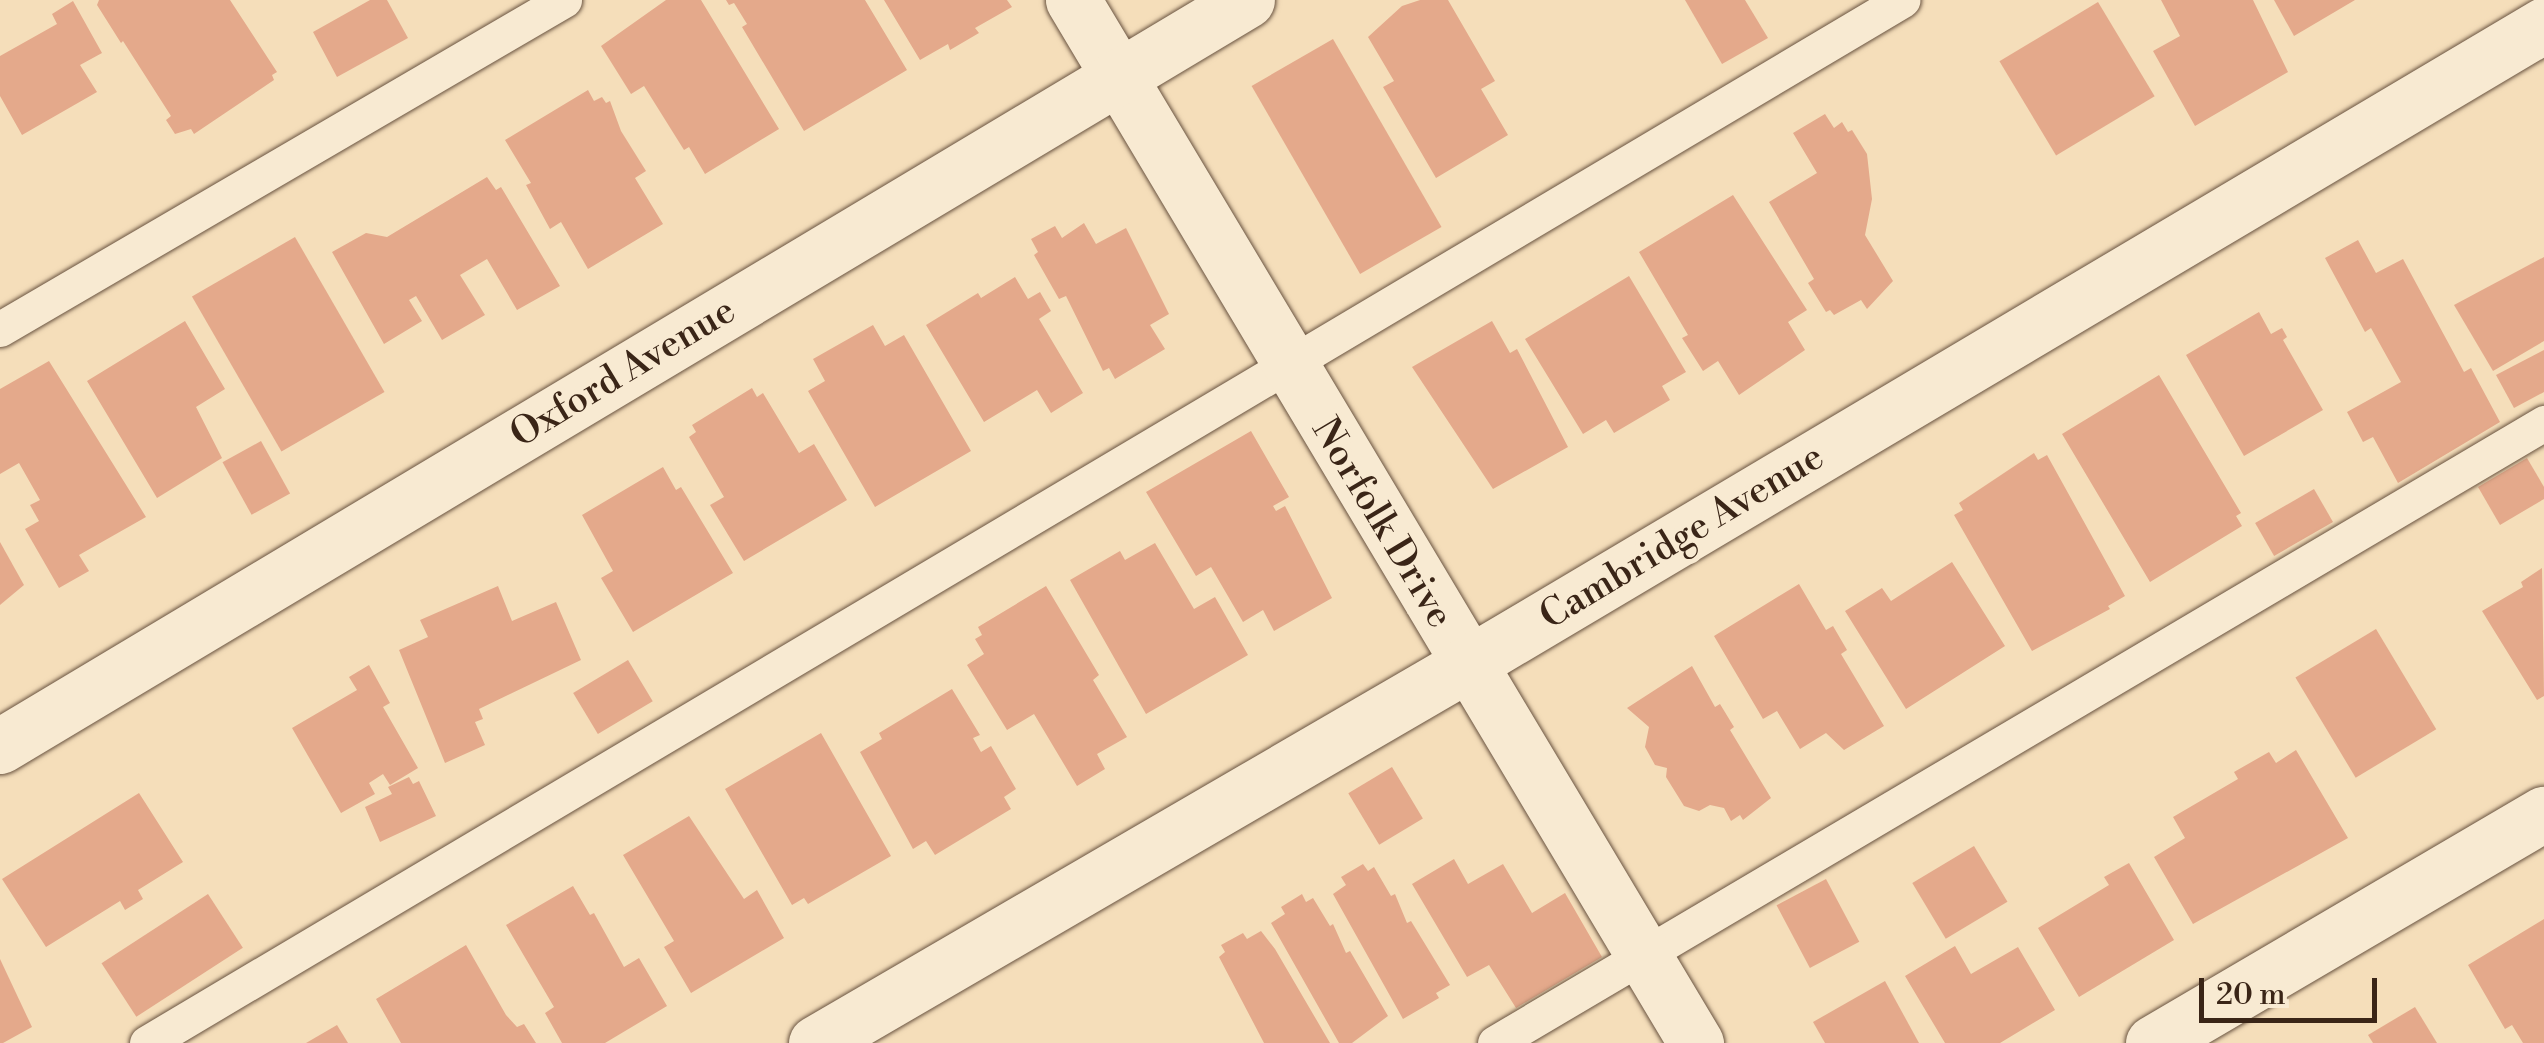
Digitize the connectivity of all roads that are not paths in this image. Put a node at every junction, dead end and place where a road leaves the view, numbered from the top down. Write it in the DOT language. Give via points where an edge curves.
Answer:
graph roads {
  1 [pos="564,0"];
  2 [pos="1073,0"];
  3 [pos="1247,0"];
  4 [pos="1902,0"];
  5 [pos="2544,25"];
  6 [pos="1117,76"];
  7 [pos="0,329"];
  8 [pos="1289,366"];
  9 [pos="2544,423"];
  10 [pos="1466,665"];
  11 [pos="0,746"];
  12 [pos="2544,814"];
  13 [pos="1644,956"];
  14 [pos="147,1043"];
  15 [pos="816,1043"];
  16 [pos="1495,1043"];
  17 [pos="1696,1043"];
  18 [pos="2152,1043"];
  1 -- 7 [label="lane"];
  2 -- 6 [label="street, Norfolk Drive"];
  3 -- 6 [label="street, Oxford Avenue"];
  4 -- 8 [label="lane"];
  5 -- 10 [label="street, Cambridge Avenue"];
  6 -- 8 [label="street, Norfolk Drive"];
  6 -- 11 [label="street, Oxford Avenue"];
  8 -- 10 [label="street, Norfolk Drive"];
  8 -- 14 [label="lane"];
  9 -- 13 [label="lane"];
  10 -- 13 [label="street, Norfolk Drive"];
  10 -- 15 [label="street, Cambridge Avenue"];
  12 -- 18 [label="street"];
  13 -- 16 [label="lane"];
  13 -- 17 [label="street, Norfolk Drive"];
}
